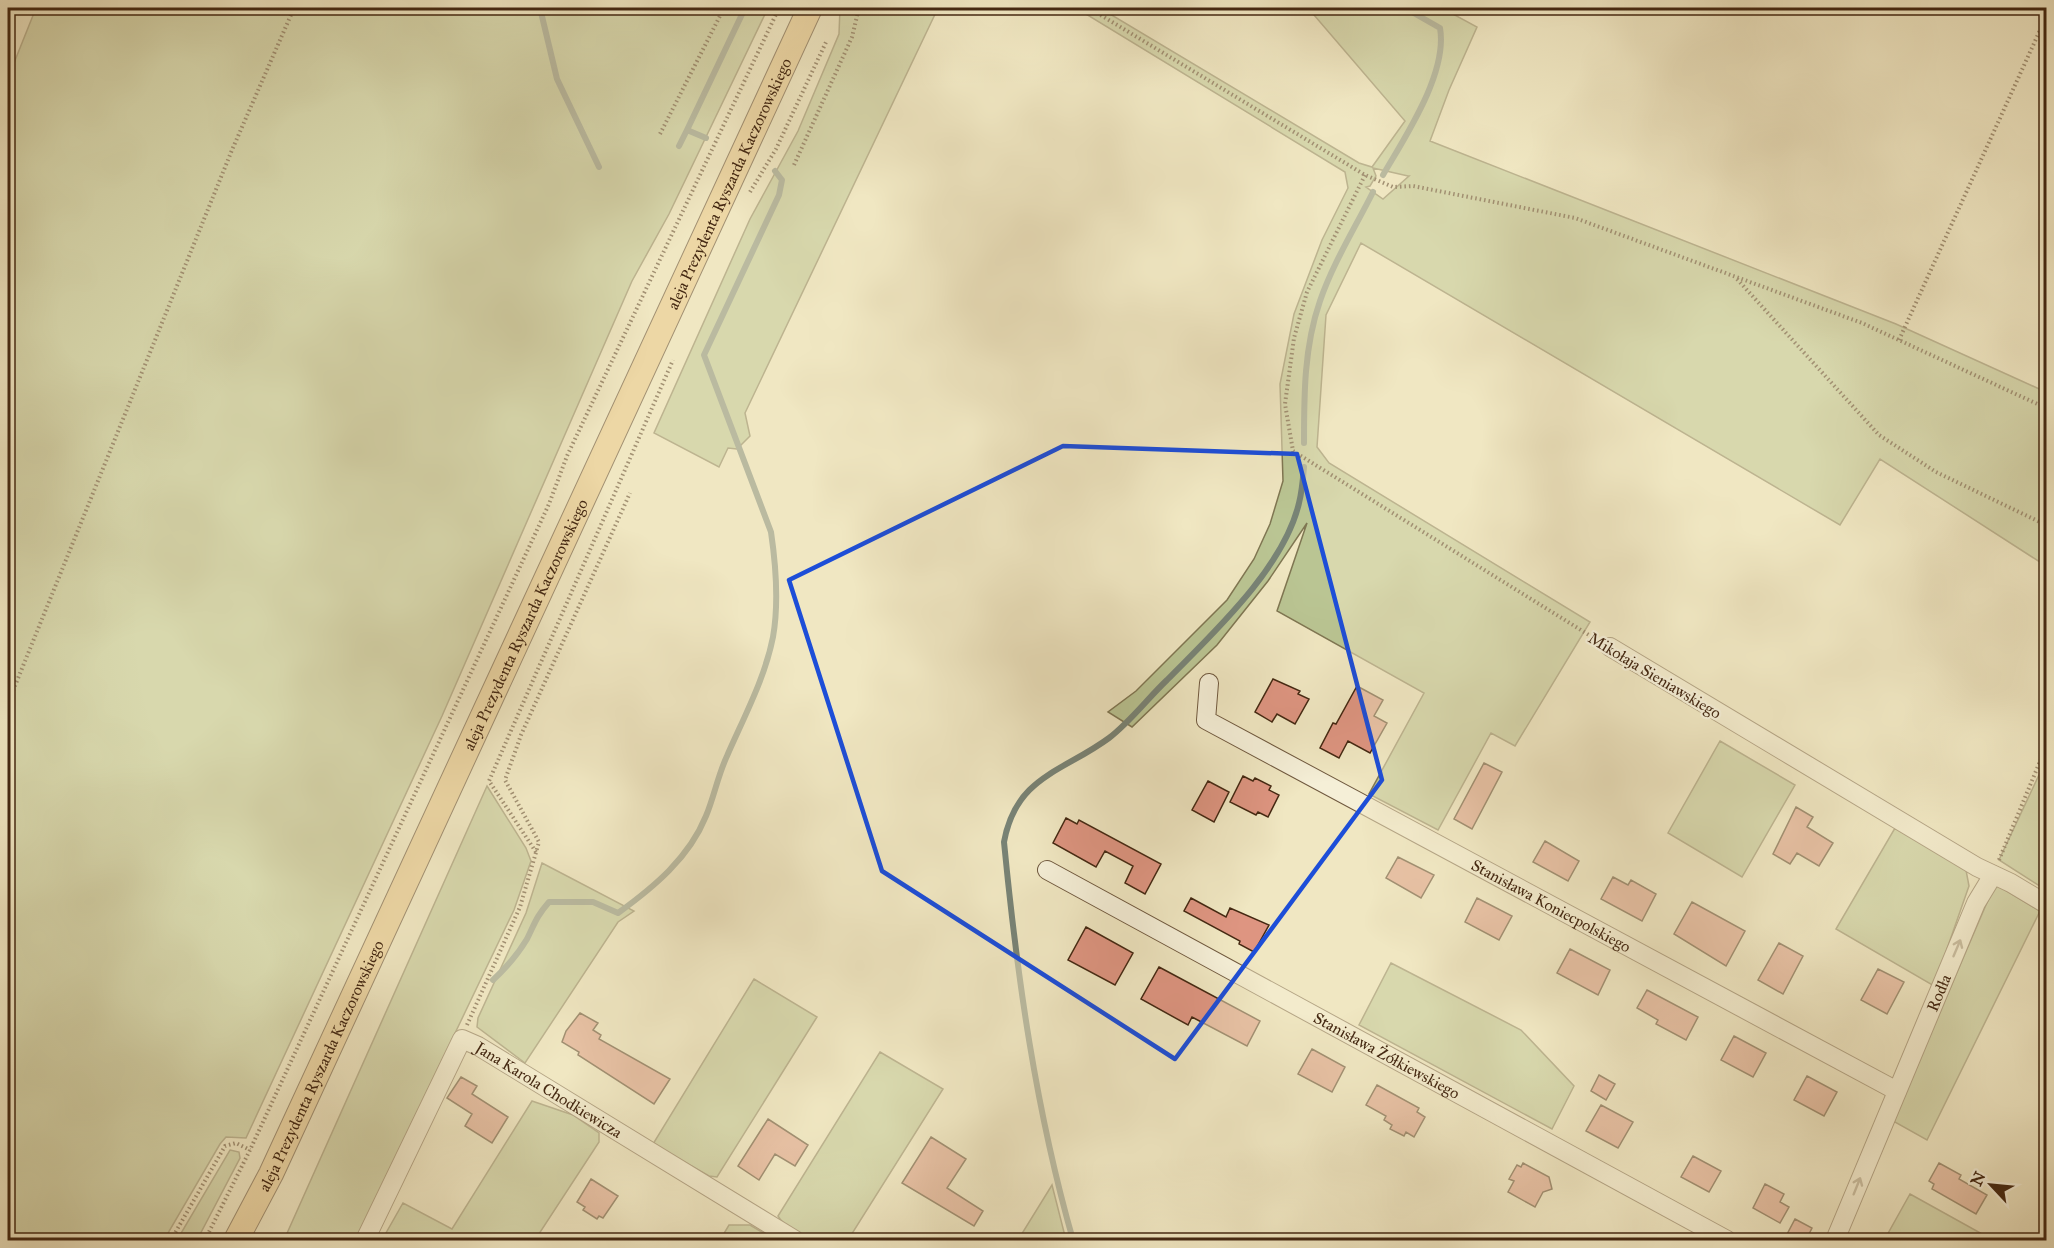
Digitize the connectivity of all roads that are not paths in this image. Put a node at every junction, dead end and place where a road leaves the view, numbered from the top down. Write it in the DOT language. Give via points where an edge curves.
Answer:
graph roads {
  1 [pos="810,8"];
  2 [pos="1610,648"];
  3 [pos="1209,683"];
  4 [pos="1047,870"];
  5 [pos="1993,875"];
  6 [pos="2046,904"];
  7 [pos="1897,1091"];
  8 [pos="236,1240"];
  9 [pos="365,1240"];
  10 [pos="795,1240"];
  11 [pos="1727,1240"];
  12 [pos="1835,1240"];
  1 -- 8 [label="main road, aleja Prezydenta Ryszarda Kaczorowskiego" via="281,1152"];
  2 -- 5 [label="street, Mikołaja Sieniawskiego"];
  3 -- 7 [label="street, Stanisława Koniecpolskiego" via="1206,720"];
  4 -- 11 [label="street, Stanisława Żółkiewskiego"];
  5 -- 6 [label="street, Mikołaja Sieniawskiego"];
  7 -- 5 [label="street, Rodła, one-way" via="1976,903"];
  12 -- 7 [label="street, Rodła, one-way"];
  9 -- 10 [label="street, Jana Karola Chodkiewicza" via="462,1039"];
}
